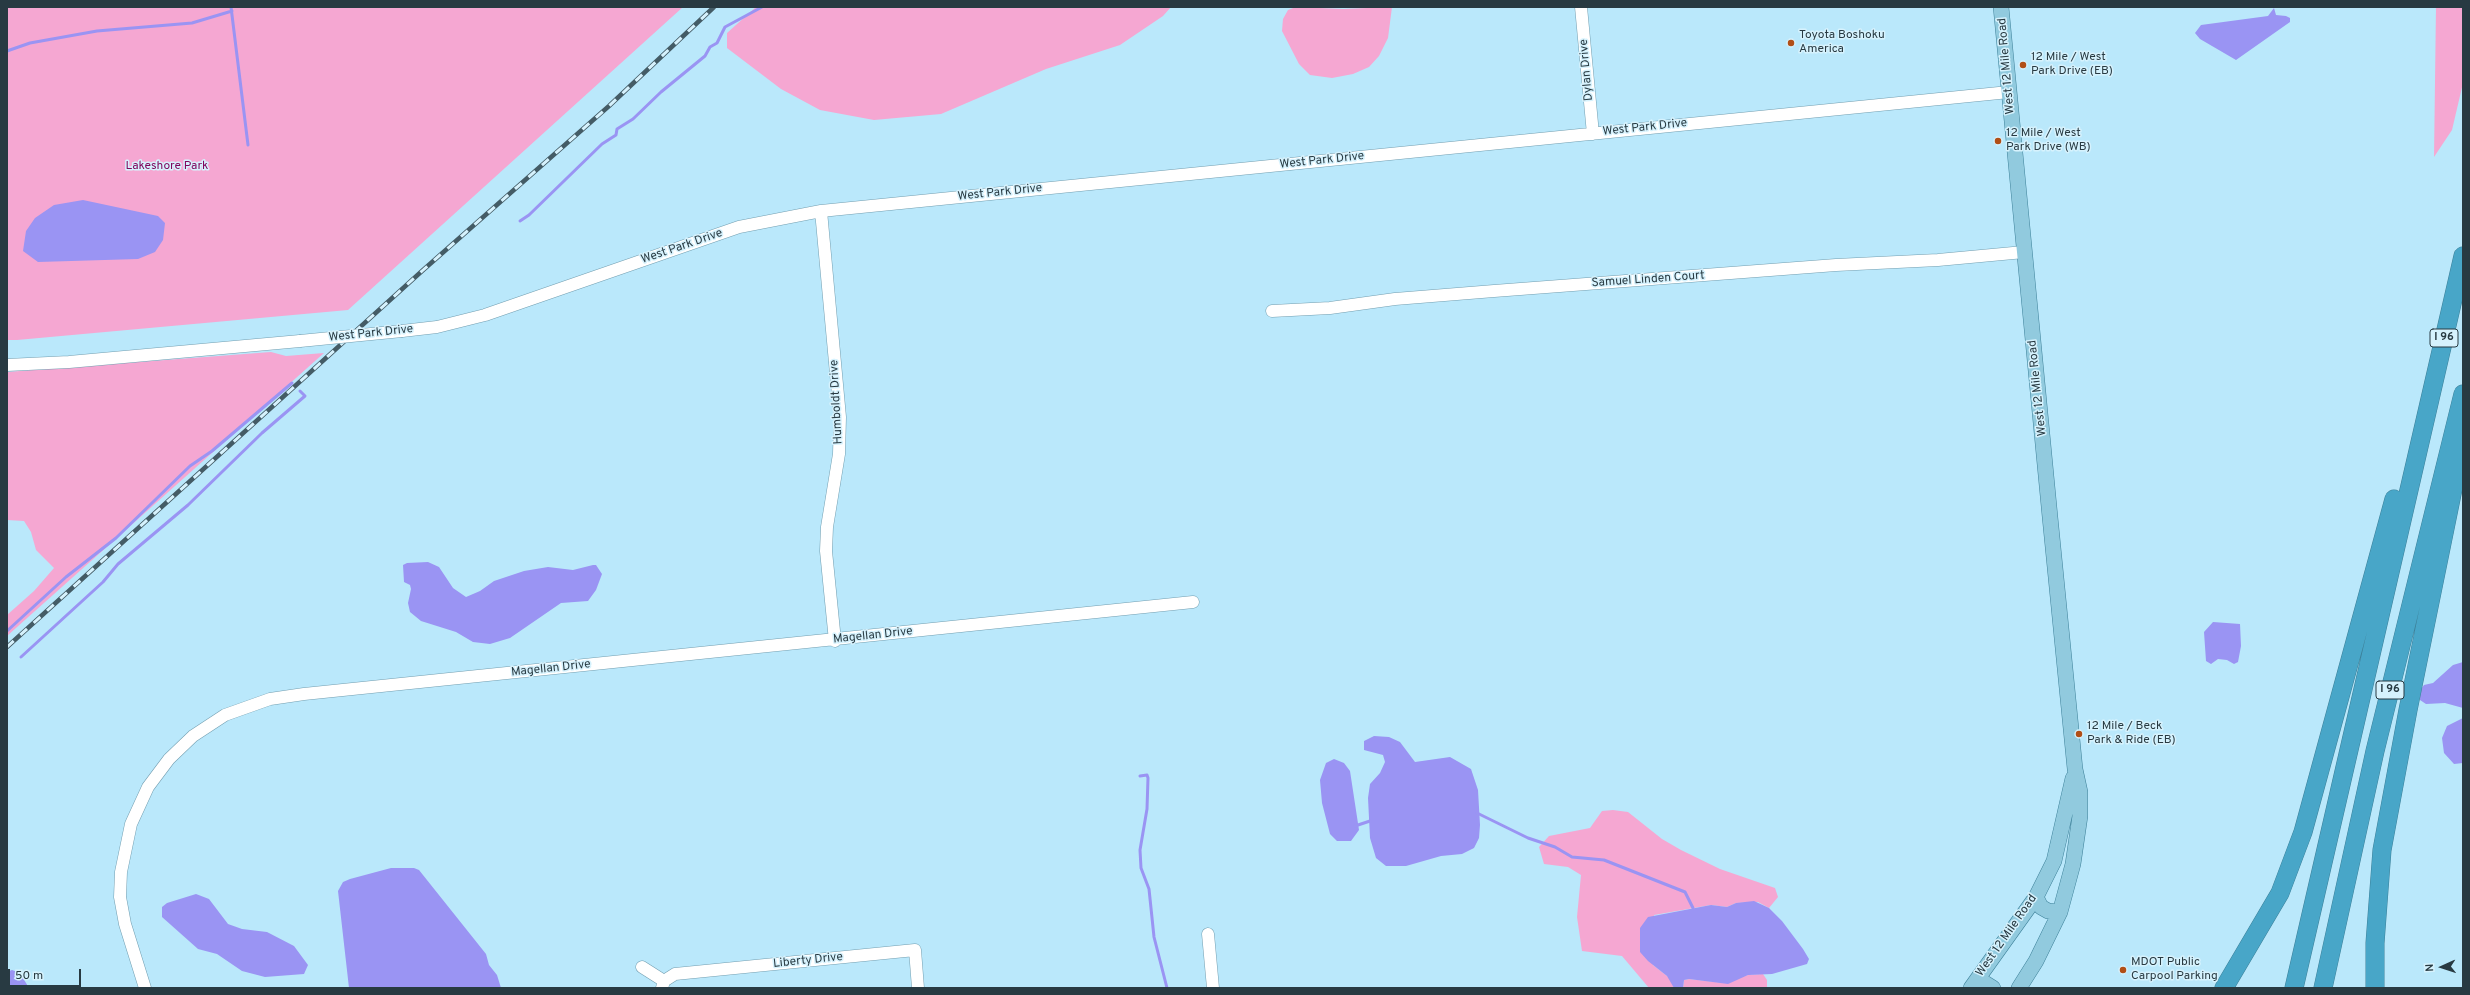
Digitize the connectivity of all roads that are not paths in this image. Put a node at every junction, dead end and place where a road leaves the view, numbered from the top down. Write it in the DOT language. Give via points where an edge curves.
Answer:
graph roads {
  1 [pos="1581,7"];
  2 [pos="2002,7"];
  3 [pos="2009,92"];
  4 [pos="1593,134"];
  5 [pos="821,211"];
  6 [pos="2024,252"];
  7 [pos="2463,256"];
  8 [pos="1272,311"];
  9 [pos="7,366"];
  10 [pos="2463,394"];
  11 [pos="2424,420"];
  12 [pos="2463,440"];
  13 [pos="1193,602"];
  14 [pos="835,640"];
  15 [pos="2075,769"];
  16 [pos="2036,897"];
  17 [pos="2060,912"];
  18 [pos="1208,934"];
  19 [pos="642,967"];
  20 [pos="663,984"];
  21 [pos="1973,984"];
  22 [pos="145,988"];
  23 [pos="918,988"];
  24 [pos="1213,988"];
  25 [pos="1993,988"];
  26 [pos="2019,988"];
  27 [pos="2224,988"];
  28 [pos="2294,988"];
  29 [pos="2323,988"];
  30 [pos="2375,988"];
  1 -- 4 [label="street, Dylan Drive"];
  2 -- 3 [label="main road, West 12 Mile Road"];
  3 -- 4 [label="street, West Park Drive"];
  3 -- 6 [label="main road, West 12 Mile Road"];
  4 -- 5 [label="street, West Park Drive"];
  5 -- 9 [label="street, West Park Drive, bridge" via="739,227 492,314 437,327"];
  5 -- 14 [label="street, Humboldt Drive" via="840,417 839,454 827,527 826,551"];
  6 -- 8 [label="street, Samuel Linden Court" via="1494,291 1395,299 1330,308"];
  6 -- 15 [label="main road, West 12 Mile Road"];
  7 -- 11 [label="highway, I 96"];
  10 -- 29 [label="highway, I 96" via="2377,743"];
  11 -- 27 [label="highway" via="2403,469 2303,832 2280,893"];
  11 -- 28 [label="highway, I 96"];
  12 -- 30 [label="highway" via="2382,850 2375,943"];
  13 -- 14 [label="street, Magellan Drive"];
  14 -- 22 [label="street, Magellan Drive" via="304,694 270,699 225,715 193,736 169,759 148,787 131,824 121,872 120,897 125,924"];
  15 -- 16 [label="main road, West 12 Mile Road" via="2054,861"];
  15 -- 17 [label="main road, West 12 Mile Road" via="2080,792 2080,816 2073,864"];
  16 -- 17 [label="main road" via="2041,907 2048,911"];
  16 -- 21 [label="main road, West 12 Mile Road"];
  17 -- 26 [label="main road, West 12 Mile Road" via="2036,961"];
  18 -- 24 [label="street"];
  19 -- 20 [label="street, Liberty Drive"];
  20 -- 23 [label="street, Liberty Drive" via="675,974 915,950"];
  21 -- 25 [label="main road" via="1985,982"];
}
